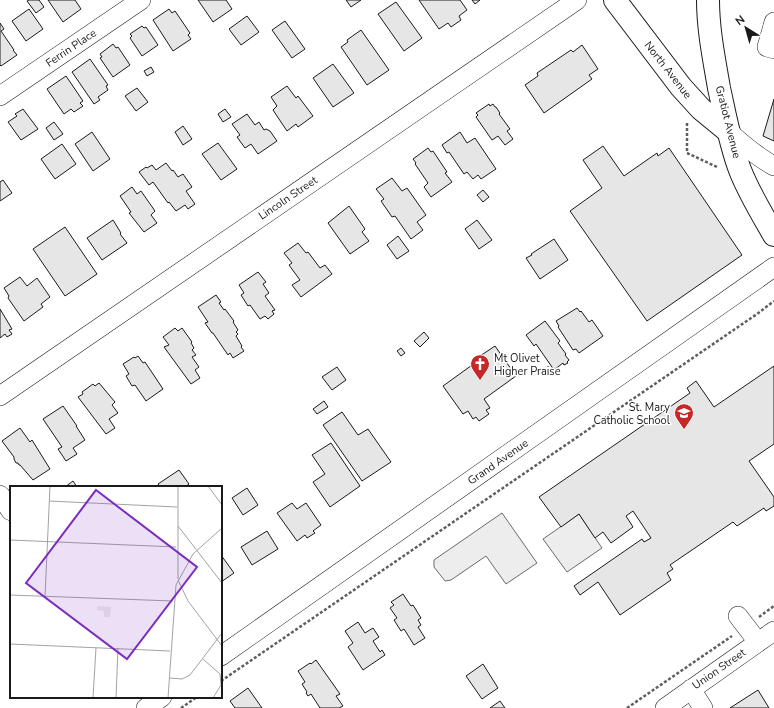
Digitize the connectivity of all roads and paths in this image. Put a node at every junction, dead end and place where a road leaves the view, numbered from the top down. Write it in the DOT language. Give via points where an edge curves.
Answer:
graph roads {
  1 [pos="141,0"];
  2 [pos="577,0"];
  3 [pos="615,0"];
  4 [pos="708,0"];
  5 [pos="774,22"];
  6 [pos="774,49"];
  7 [pos="0,96"];
  8 [pos="687,121"];
  9 [pos="729,132"];
  10 [pos="774,166"];
  11 [pos="723,169"];
  12 [pos="774,235"];
  13 [pos="774,267"];
  14 [pos="774,301"];
  15 [pos="0,396"];
  16 [pos="0,495"];
  17 [pos="10,510"];
  18 [pos="774,606"];
  19 [pos="742,621"];
  20 [pos="768,639"];
  21 [pos="222,655"];
  22 [pos="222,680"];
  23 [pos="691,690"];
  24 [pos="140,698"];
  25 [pos="196,698"];
  26 [pos="155,704"];
  27 [pos="181,708"];
  28 [pos="627,708"];
  29 [pos="665,708"];
  30 [pos="703,708"];
  1 -- 7 [label="street, Ferrin Place"];
  2 -- 15 [label="street, Lincoln Street"];
  3 -- 9 [label="main road, North Avenue" via="680,87"];
  4 -- 9 [label="main road, Gratiot Avenue" via="715,64"];
  5 -- 6 [label="street" via="767,47"];
  8 -- 11 [label="path" via="687,153"];
  9 -- 10 [label="street"];
  9 -- 12 [label="main road, Gratiot Avenue" via="740,171"];
  13 -- 21 [label="street, Grand Avenue"];
  14 -- 22 [label="path"];
  16 -- 17 [label="street"];
  18 -- 19 [label="path"];
  19 -- 20 [label="street"];
  19 -- 28 [label="path"];
  20 -- 23 [label="street, Union Street"];
  23 -- 29 [label="street, Union Street"];
  23 -- 30 [label="street"];
  24 -- 26 [label="street"];
  25 -- 27 [label="path"];
}
